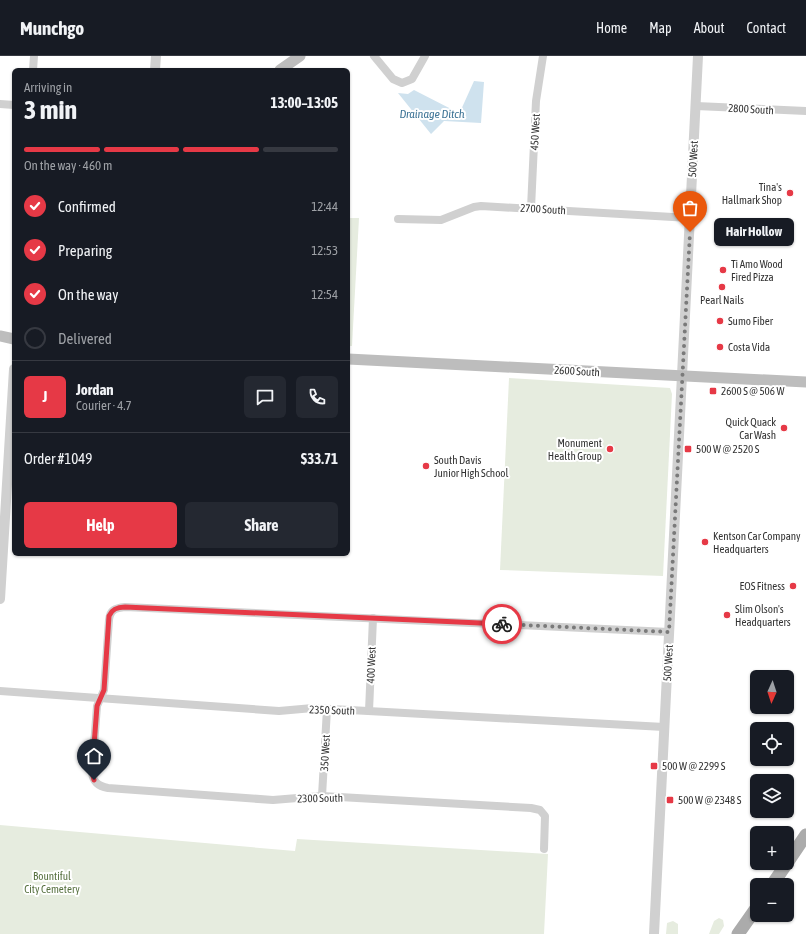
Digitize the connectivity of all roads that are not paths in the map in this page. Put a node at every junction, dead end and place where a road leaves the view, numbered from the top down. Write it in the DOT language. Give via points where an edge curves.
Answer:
graph roads {
  1 [pos="34,56"];
  2 [pos="156,56"];
  3 [pos="300,56"];
  4 [pos="374,56"];
  5 [pos="425,56"];
  6 [pos="543,56"];
  7 [pos="698,56"];
  8 [pos="33,68"];
  9 [pos="155,68"];
  10 [pos="283,68"];
  11 [pos="0,104"];
  12 [pos="12,105"];
  13 [pos="696,106"];
  14 [pos="806,111"];
  15 [pos="531,208"];
  16 [pos="690,218"];
  17 [pos="398,219"];
  18 [pos="0,336"];
  19 [pos="12,339"];
  20 [pos="350,359"];
  21 [pos="682,376"];
  22 [pos="806,382"];
  23 [pos="12,402"];
  24 [pos="0,598"];
  25 [pos="373,618"];
  26 [pos="669,632"];
  27 [pos="0,691"];
  28 [pos="100,698"];
  29 [pos="327,709"];
  30 [pos="369,711"];
  31 [pos="664,727"];
  32 [pos="322,796"];
  33 [pos="806,835"];
  34 [pos="544,849"];
  35 [pos="794,853"];
  36 [pos="750,917"];
  37 [pos="654,934"];
  38 [pos="738,934"];
  1 -- 8 [label="street"];
  2 -- 9 [label="street"];
  3 -- 10 [label="main road"];
  4 -- 5 [label="street" via="393,79 402,84 412,79"];
  6 -- 15 [label="street, 450 West" via="536,101"];
  7 -- 13 [label="street, 500 West"];
  11 -- 12 [label="street"];
  13 -- 14 [label="street, 2800 South"];
  13 -- 16 [label="street, 500 West"];
  15 -- 16 [label="street, 2700 South"];
  15 -- 17 [label="street, 2700 South" via="481,206 441,220"];
  16 -- 21 [label="street, 500 West"];
  18 -- 19 [label="main road"];
  20 -- 21 [label="main road, 2600 South"];
  21 -- 22 [label="main road, 2600 South"];
  21 -- 26 [label="street, 500 West"];
  23 -- 24 [label="street"];
  25 -- 26 [label="street"];
  25 -- 28 [label="street" via="116,608 109,616 104,690"];
  25 -- 30 [label="street, 400 West"];
  26 -- 31 [label="street, 500 West"];
  27 -- 28 [label="street, 2350 South"];
  28 -- 29 [label="street, 2350 South" via="285,711"];
  28 -- 32 [label="street, 2300 South" via="97,706 92,772 96,784 108,788 273,800"];
  29 -- 30 [label="street, 2350 South"];
  29 -- 32 [label="street, 350 West"];
  30 -- 31 [label="street, 2350 South"];
  31 -- 37 [label="street, 500 West"];
  32 -- 34 [label="street, 2300 South" via="540,810 546,819"];
  33 -- 35 [label="main road"];
  36 -- 38 [label="main road"];
}
